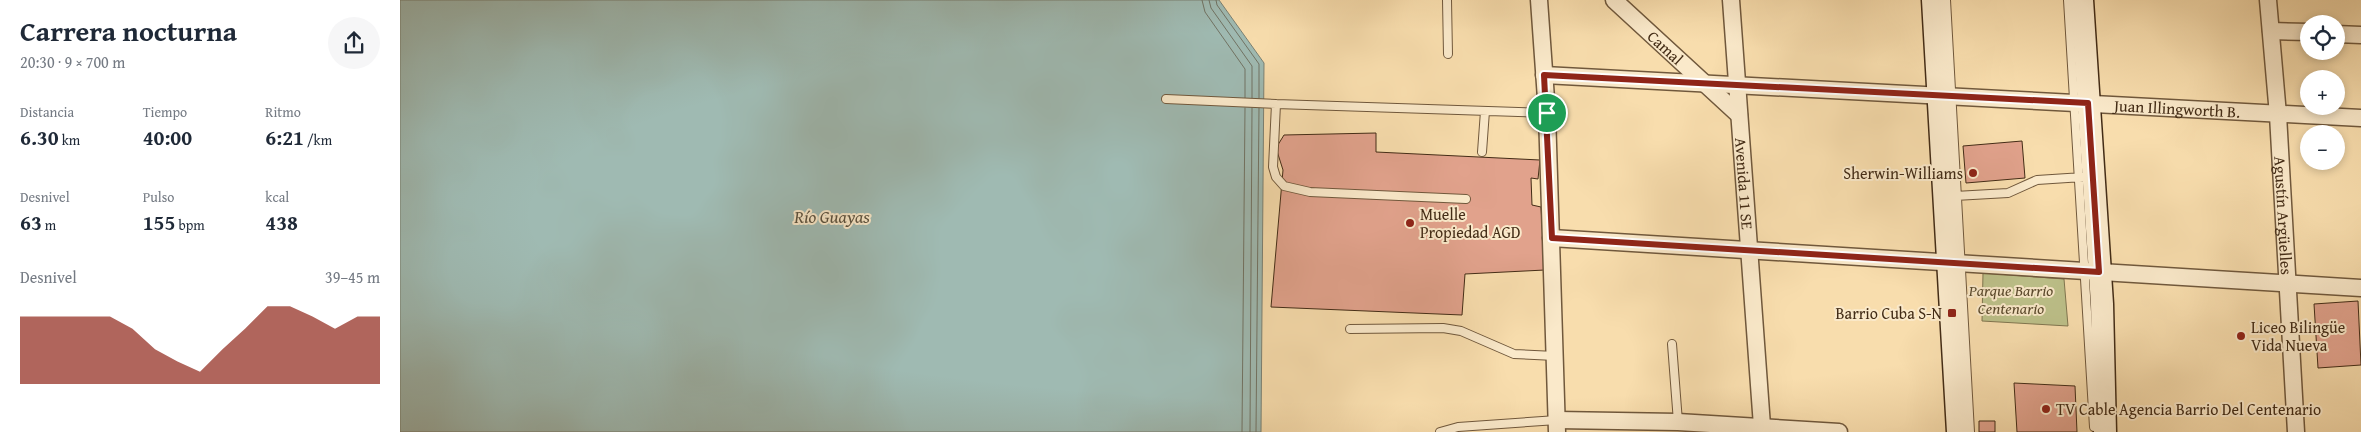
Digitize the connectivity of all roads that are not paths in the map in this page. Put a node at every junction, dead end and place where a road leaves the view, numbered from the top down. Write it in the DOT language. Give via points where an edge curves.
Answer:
graph roads {
  1 [pos="1447,0"];
  2 [pos="1540,0"];
  3 [pos="1614,0"];
  4 [pos="1731,0"];
  5 [pos="1933,0"];
  6 [pos="1946,0"];
  7 [pos="2068,0"];
  8 [pos="2082,0"];
  9 [pos="2268,0"];
  10 [pos="2271,31"];
  11 [pos="2300,32"];
  12 [pos="2345,34"];
  13 [pos="2361,34"];
  14 [pos="1448,54"];
  15 [pos="1544,75"];
  16 [pos="1704,83"];
  17 [pos="1737,87"];
  18 [pos="1947,98"];
  19 [pos="1166,99"];
  20 [pos="2081,103"];
  21 [pos="1276,104"];
  22 [pos="1485,111"];
  23 [pos="1547,113"];
  24 [pos="2278,114"];
  25 [pos="1739,115"];
  26 [pos="2361,118"];
  27 [pos="1482,152"];
  28 [pos="2086,177"];
  29 [pos="1952,196"];
  30 [pos="1466,199"];
  31 [pos="1552,238"];
  32 [pos="1749,250"];
  33 [pos="1955,263"];
  34 [pos="2092,271"];
  35 [pos="2288,284"];
  36 [pos="2361,288"];
  37 [pos="1350,329"];
  38 [pos="1672,344"];
  39 [pos="1555,356"];
  40 [pos="1678,422"];
  41 [pos="1557,426"];
  42 [pos="1762,426"];
  43 [pos="1627,427"];
  44 [pos="1440,432"];
  45 [pos="1839,432"];
  46 [pos="1958,432"];
  47 [pos="1970,432"];
  48 [pos="2094,432"];
  49 [pos="2105,432"];
  50 [pos="2296,432"];
  1 -- 14 [label="lane"];
  2 -- 15 [label="street"];
  3 -- 16 [label="street, Camal"];
  4 -- 17 [label="street, Avenida 11 SE"];
  5 -- 18 [label="main road"];
  6 -- 18 [label="lane"];
  7 -- 20 [label="lane"];
  8 -- 20 [label="main road"];
  9 -- 10 [label="street, Agustín Argüelles"];
  10 -- 11 [label="street"];
  10 -- 24 [label="street, Agustín Argüelles"];
  12 -- 13 [label="street"];
  15 -- 16 [label="street, Juan Illingworth B."];
  15 -- 23 [label="street"];
  16 -- 17 [label="street, Juan Illingworth B."];
  16 -- 25 [label="street, Camal"];
  17 -- 18 [label="street, Juan Illingworth B."];
  17 -- 25 [label="street, Avenida 11 SE"];
  18 -- 20 [label="street, Juan Illingworth B."];
  18 -- 29 [label="main road"];
  19 -- 21 [label="lane"];
  20 -- 24 [label="street, Juan Illingworth B."];
  20 -- 28 [label="main road"];
  21 -- 22 [label="lane"];
  21 -- 30 [label="lane" via="1273,167 1284,186 1310,192"];
  22 -- 23 [label="lane"];
  22 -- 27 [label="lane"];
  23 -- 31 [label="street"];
  24 -- 26 [label="street, Juan Illingworth B."];
  24 -- 35 [label="street, Agustín Argüelles"];
  25 -- 32 [label="street, Avenida 11 SE"];
  28 -- 29 [label="lane" via="2037,180 2008,193"];
  28 -- 34 [label="main road"];
  29 -- 33 [label="main road"];
  31 -- 32 [label="street"];
  31 -- 39 [label="street"];
  32 -- 33 [label="street"];
  32 -- 42 [label="street, Avenida 11 SE"];
  33 -- 34 [label="street"];
  33 -- 46 [label="main road"];
  33 -- 47 [label="lane"];
  34 -- 35 [label="street"];
  34 -- 48 [label="lane"];
  34 -- 49 [label="main road" via="2102,304"];
  35 -- 36 [label="street"];
  35 -- 50 [label="street, Agustín Argüelles"];
  37 -- 39 [label="lane" via="1443,328 1461,331 1514,354"];
  38 -- 40 [label="lane"];
  39 -- 41 [label="street"];
  40 -- 42 [label="street"];
  40 -- 43 [label="street"];
  41 -- 43 [label="street"];
  41 -- 44 [label="lane" via="1458,427"];
  42 -- 45 [label="street"];
}
